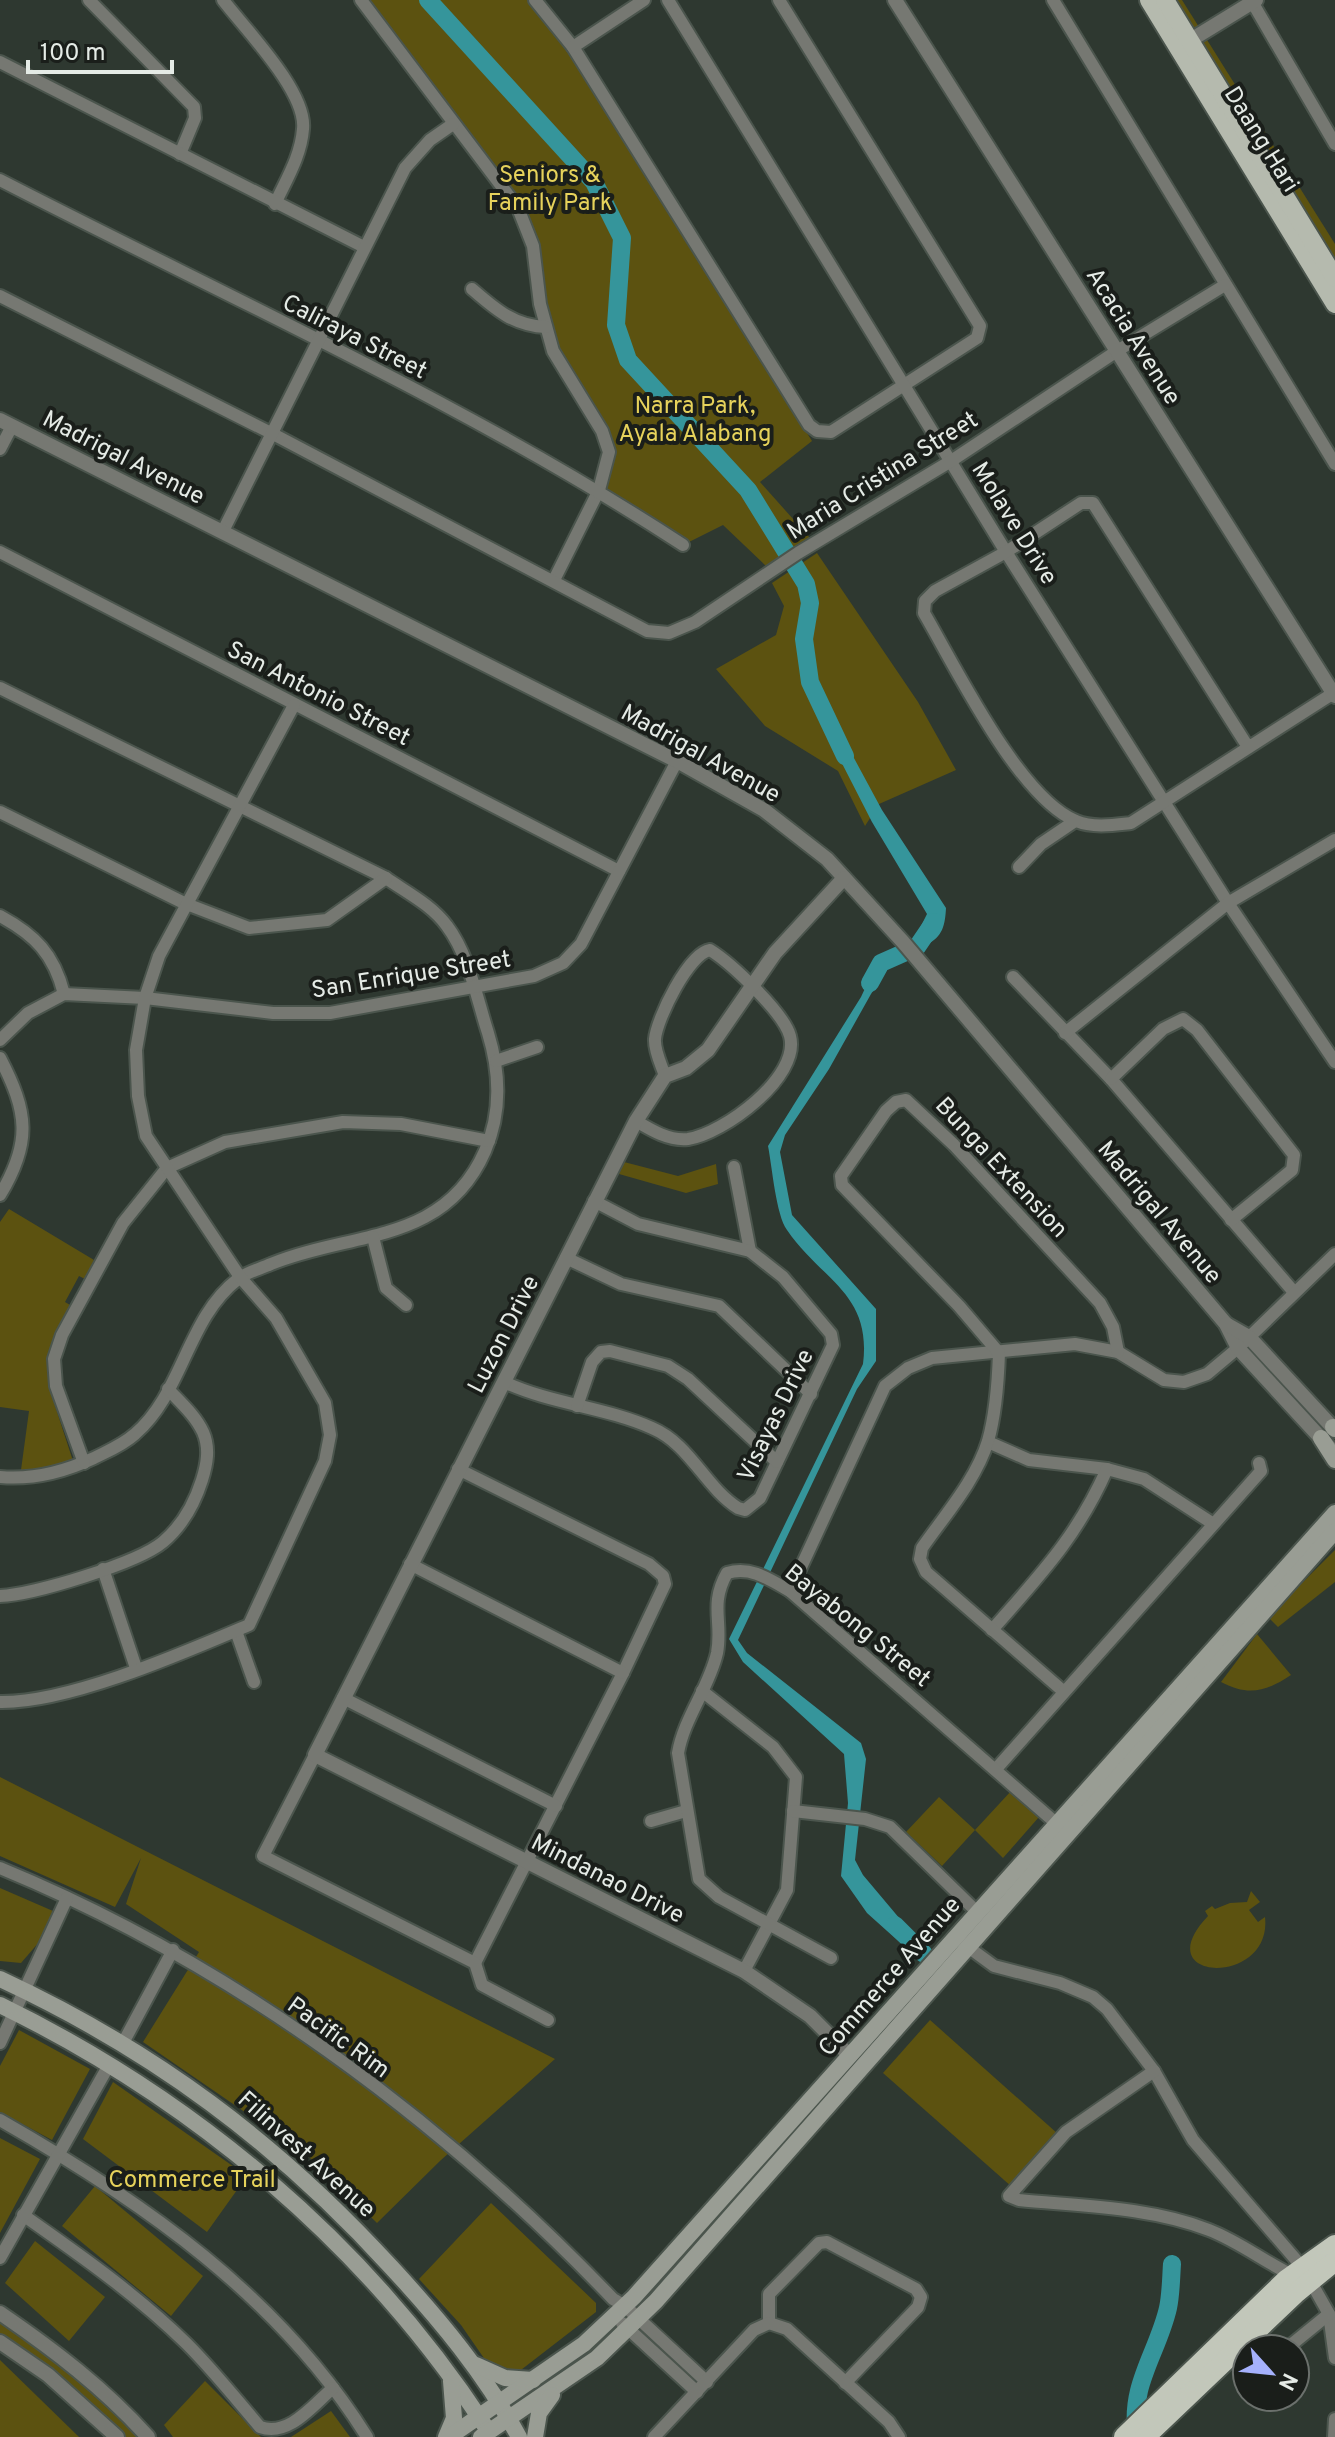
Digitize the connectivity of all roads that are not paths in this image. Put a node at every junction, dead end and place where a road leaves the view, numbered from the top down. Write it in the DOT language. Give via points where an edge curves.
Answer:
graph roads {
  1 [pos="89,0"];
  2 [pos="223,0"];
  3 [pos="361,0"];
  4 [pos="535,0"];
  5 [pos="644,0"];
  6 [pos="668,0"];
  7 [pos="779,0"];
  8 [pos="895,0"];
  9 [pos="1053,0"];
  10 [pos="1149,0"];
  11 [pos="1165,0"];
  12 [pos="1253,1"];
  13 [pos="1184,44"];
  14 [pos="573,47"];
  15 [pos="0,62"];
  16 [pos="453,124"];
  17 [pos="1335,144"];
  18 [pos="180,154"];
  19 [pos="0,180"];
  20 [pos="275,204"];
  21 [pos="364,247"];
  22 [pos="1335,278"];
  23 [pos="1225,285"];
  24 [pos="472,289"];
  25 [pos="0,296"];
  26 [pos="1335,304"];
  27 [pos="546,327"];
  28 [pos="317,341"];
  29 [pos="1117,351"];
  30 [pos="903,385"];
  31 [pos="6,423"];
  32 [pos="273,434"];
  33 [pos="0,449"];
  34 [pos="951,461"];
  35 [pos="1335,464"];
  36 [pos="599,490"];
  37 [pos="223,531"];
  38 [pos="683,545"];
  39 [pos="0,552"];
  40 [pos="1006,552"];
  41 [pos="554,580"];
  42 [pos="0,688"];
  43 [pos="1334,694"];
  44 [pos="294,705"];
  45 [pos="1248,747"];
  46 [pos="677,761"];
  47 [pos="1165,799"];
  48 [pos="240,806"];
  49 [pos="0,812"];
  50 [pos="1075,821"];
  51 [pos="1335,840"];
  52 [pos="1019,867"];
  53 [pos="619,871"];
  54 [pos="386,878"];
  55 [pos="844,878"];
  56 [pos="184,903"];
  57 [pos="1228,903"];
  58 [pos="0,916"];
  59 [pos="1013,977"];
  60 [pos="752,985"];
  61 [pos="473,989"];
  62 [pos="64,994"];
  63 [pos="145,998"];
  64 [pos="1065,1033"];
  65 [pos="0,1040"];
  66 [pos="537,1047"];
  67 [pos="0,1058"];
  68 [pos="496,1061"];
  69 [pos="1335,1062"];
  70 [pos="665,1076"];
  71 [pos="1111,1079"];
  72 [pos="636,1121"];
  73 [pos="489,1141"];
  74 [pos="734,1167"];
  75 [pos="167,1168"];
  76 [pos="0,1195"];
  77 [pos="594,1201"];
  78 [pos="1231,1220"];
  79 [pos="373,1237"];
  80 [pos="750,1251"];
  81 [pos="1335,1254"];
  82 [pos="566,1258"];
  83 [pos="240,1277"];
  84 [pos="1293,1291"];
  85 [pos="406,1305"];
  86 [pos="1244,1342"];
  87 [pos="1118,1352"];
  88 [pos="999,1353"];
  89 [pos="504,1382"];
  90 [pos="168,1389"];
  91 [pos="811,1394"];
  92 [pos="577,1406"];
  93 [pos="1331,1431"];
  94 [pos="988,1442"];
  95 [pos="1335,1454"];
  96 [pos="1335,1460"];
  97 [pos="777,1462"];
  98 [pos="84,1463"];
  99 [pos="1259,1463"];
  100 [pos="458,1469"];
  101 [pos="1107,1469"];
  102 [pos="0,1477"];
  103 [pos="1334,1517"];
  104 [pos="1212,1523"];
  105 [pos="1328,1541"];
  106 [pos="410,1564"];
  107 [pos="103,1569"];
  108 [pos="790,1591"];
  109 [pos="0,1596"];
  110 [pos="992,1630"];
  111 [pos="236,1631"];
  112 [pos="136,1668"];
  113 [pos="623,1673"];
  114 [pos="254,1682"];
  115 [pos="702,1691"];
  116 [pos="1063,1691"];
  117 [pos="343,1698"];
  118 [pos="0,1702"];
  119 [pos="315,1755"];
  120 [pos="996,1769"];
  121 [pos="556,1806"];
  122 [pos="686,1811"];
  123 [pos="793,1811"];
  124 [pos="651,1821"];
  125 [pos="1057,1824"];
  126 [pos="527,1862"];
  127 [pos="0,1868"];
  128 [pos="67,1898"];
  129 [pos="977,1912"];
  130 [pos="770,1925"];
  131 [pos="960,1941"];
  132 [pos="173,1950"];
  133 [pos="831,1958"];
  134 [pos="475,1963"];
  135 [pos="744,1971"];
  136 [pos="0,1979"];
  137 [pos="24,1990"];
  138 [pos="7,2008"];
  139 [pos="548,2020"];
  140 [pos="0,2043"];
  141 [pos="123,2043"];
  142 [pos="857,2062"];
  143 [pos="109,2065"];
  144 [pos="1154,2071"];
  145 [pos="0,2120"];
  146 [pos="58,2153"];
  147 [pos="753,2179"];
  148 [pos="23,2215"];
  149 [pos="1335,2245"];
  150 [pos="0,2258"];
  151 [pos="1335,2261"];
  152 [pos="1301,2275"];
  153 [pos="617,2307"];
  154 [pos="0,2313"];
  155 [pos="1329,2314"];
  156 [pos="769,2323"];
  157 [pos="634,2324"];
  158 [pos="1306,2333"];
  159 [pos="0,2342"];
  160 [pos="1335,2358"];
  161 [pos="470,2360"];
  162 [pos="445,2368"];
  163 [pos="538,2377"];
  164 [pos="563,2382"];
  165 [pos="707,2382"];
  166 [pos="845,2383"];
  167 [pos="333,2388"];
  168 [pos="697,2392"];
  169 [pos="503,2412"];
  170 [pos="1156,2415"];
  171 [pos="1335,2419"];
  172 [pos="485,2431"];
  173 [pos="117,2437"];
  174 [pos="148,2437"];
  175 [pos="367,2437"];
  176 [pos="448,2437"];
  177 [pos="519,2437"];
  178 [pos="535,2437"];
  179 [pos="654,2437"];
  180 [pos="899,2437"];
  181 [pos="1125,2437"];
  182 [pos="1145,2437"];
  183 [pos="1334,2437"];
  1 -- 18 [label="street" via="194,107 195,118"];
  2 -- 20 [label="street" via="298,98 304,126 297,158"];
  3 -- 16 [label="street"];
  4 -- 14 [label="street"];
  5 -- 14 [label="street"];
  6 -- 30 [label="street, Molave Drive"];
  7 -- 30 [label="street" via="980,326 977,338"];
  8 -- 29 [label="street, Acacia Avenue"];
  9 -- 23 [label="street"];
  10 -- 13 [label="main road, Daang Hari"];
  11 -- 13 [label="main road, Daang Hari"];
  12 -- 13 [label="street"];
  12 -- 17 [label="street"];
  13 -- 22 [label="main road, Daang Hari"];
  13 -- 26 [label="main road, Daang Hari"];
  14 -- 30 [label="street" via="809,425 831,432"];
  15 -- 18 [label="street"];
  16 -- 21 [label="street" via="405,168"];
  16 -- 27 [label="street" via="518,208 533,246"];
  18 -- 20 [label="street"];
  19 -- 28 [label="street, Caliraya Street"];
  20 -- 21 [label="street"];
  21 -- 28 [label="street"];
  23 -- 29 [label="street, Maria Cristina Street"];
  23 -- 35 [label="street"];
  24 -- 27 [label="street" via="525,326"];
  25 -- 32 [label="street, Maria Cristina Street"];
  27 -- 36 [label="street" via="553,351 602,431 609,452"];
  28 -- 32 [label="street"];
  28 -- 36 [label="street, Caliraya Street"];
  29 -- 34 [label="street, Maria Cristina Street"];
  29 -- 43 [label="street, Acacia Avenue"];
  30 -- 34 [label="street, Molave Drive"];
  31 -- 33 [label="street"];
  31 -- 37 [label="street, Madrigal Avenue"];
  32 -- 37 [label="street"];
  32 -- 41 [label="street, Maria Cristina Street"];
  34 -- 40 [label="street, Molave Drive"];
  34 -- 41 [label="street, Maria Cristina Street" via="695,622 669,633 647,631"];
  36 -- 38 [label="street, Caliraya Street"];
  36 -- 41 [label="street"];
  37 -- 46 [label="street, Madrigal Avenue"];
  39 -- 44 [label="street, San Antonio Street"];
  40 -- 45 [label="street" via="1081,503 1093,503"];
  40 -- 47 [label="street, Molave Drive"];
  40 -- 50 [label="street" via="935,591 925,601 924,613 1018,770"];
  42 -- 48 [label="street"];
  43 -- 45 [label="street"];
  44 -- 48 [label="street"];
  44 -- 53 [label="street, San Antonio Street"];
  45 -- 47 [label="street"];
  46 -- 53 [label="street, San Enrique Street"];
  46 -- 55 [label="street, Madrigal Avenue" via="774,817 810,843"];
  47 -- 50 [label="street" via="1131,823"];
  47 -- 57 [label="street, Molave Drive"];
  48 -- 54 [label="street"];
  48 -- 56 [label="street"];
  49 -- 56 [label="street"];
  50 -- 52 [label="street"];
  51 -- 57 [label="street"];
  53 -- 61 [label="street, San Enrique Street" via="581,944 563,963 534,976"];
  54 -- 56 [label="street" via="327,920 288,927 249,928"];
  54 -- 61 [label="street" via="447,925"];
  55 -- 60 [label="street, Luzon Drive"];
  55 -- 86 [label="street, Madrigal Avenue"];
  56 -- 63 [label="street"];
  57 -- 64 [label="street"];
  57 -- 69 [label="street, Molave Drive"];
  58 -- 62 [label="street" via="37,938 52,959"];
  59 -- 64 [label="street"];
  60 -- 70 [label="street, Luzon Drive" via="708,1050 686,1068"];
  60 -- 70 [label="street" via="710,950 695,958 654,1042"];
  60 -- 72 [label="street" via="790,1035 781,1071 757,1103 717,1129 687,1139 660,1135"];
  61 -- 63 [label="street, San Enrique Street" via="330,1013 273,1013"];
  61 -- 68 [label="street"];
  62 -- 63 [label="street, San Enrique Street"];
  62 -- 65 [label="street" via="28,1013"];
  63 -- 75 [label="street" via="136,1050 138,1096 146,1136"];
  64 -- 71 [label="street"];
  66 -- 68 [label="street"];
  67 -- 76 [label="street" via="22,1103 24,1131 18,1165"];
  68 -- 73 [label="street" via="498,1100"];
  70 -- 72 [label="street, Luzon Drive"];
  71 -- 78 [label="street"];
  71 -- 78 [label="street" via="1163,1029 1183,1019 1197,1030 1294,1155 1292,1170"];
  72 -- 77 [label="street, Luzon Drive"];
  73 -- 75 [label="street" via="401,1124 343,1122 225,1142"];
  73 -- 79 [label="street" via="465,1186 437,1213"];
  74 -- 80 [label="street"];
  75 -- 83 [label="street"];
  75 -- 98 [label="street" via="123,1223 54,1359 56,1386"];
  77 -- 80 [label="street, Visayas Drive" via="638,1224"];
  77 -- 82 [label="street, Luzon Drive"];
  78 -- 84 [label="street"];
  79 -- 83 [label="street" via="297,1253"];
  79 -- 85 [label="street" via="386,1288"];
  80 -- 91 [label="street, Visayas Drive" via="783,1277 831,1334 833,1345"];
  81 -- 84 [label="street"];
  82 -- 89 [label="street, Luzon Drive"];
  82 -- 91 [label="street" via="621,1284 719,1306"];
  83 -- 90 [label="street" via="215,1300"];
  83 -- 111 [label="street" via="276,1318 325,1403 330,1435 325,1461 249,1625"];
  84 -- 86 [label="street"];
  86 -- 87 [label="street" via="1207,1374 1184,1382 1164,1380"];
  86 -- 93 [label="street, Madrigal Avenue"];
  87 -- 88 [label="street" via="1075,1344"];
  87 -- 88 [label="street, Bunga Extension" via="1100,1303 925,1117 906,1100 896,1102 841,1176 842,1185"];
  88 -- 94 [label="street"];
  88 -- 108 [label="street" via="932,1358 885,1386"];
  89 -- 92 [label="street, Visayas Drive"];
  89 -- 100 [label="street, Luzon Drive"];
  90 -- 98 [label="street" via="136,1434"];
  90 -- 107 [label="street" via="204,1435 208,1459 197,1497 162,1543"];
  91 -- 97 [label="street, Visayas Drive"];
  92 -- 97 [label="street, Visayas Drive" via="654,1428 738,1508 753,1506"];
  92 -- 97 [label="street" via="592,1362 601,1352 668,1366 710,1395"];
  93 -- 95 [label="street, Madrigal Avenue"];
  93 -- 96 [label="main road"];
  94 -- 101 [label="street" via="1029,1460"];
  94 -- 110 [label="street" via="920,1559 926,1572"];
  98 -- 102 [label="street" via="50,1475"];
  99 -- 104 [label="street" via="1261,1471"];
  100 -- 106 [label="street, Luzon Drive"];
  100 -- 113 [label="street" via="649,1564 663,1576 664,1592"];
  101 -- 104 [label="street" via="1144,1479"];
  101 -- 110 [label="street" via="1070,1539"];
  103 -- 105 [label="main road, Commerce Avenue"];
  103 -- 125 [label="main road, Commerce Avenue"];
  104 -- 116 [label="street"];
  105 -- 131 [label="main road, Commerce Avenue"];
  106 -- 113 [label="street"];
  106 -- 117 [label="street, Luzon Drive"];
  107 -- 109 [label="street" via="24,1595"];
  107 -- 112 [label="street"];
  108 -- 115 [label="street, Bayabong Street" via="755,1573 727,1573 717,1590 718,1649"];
  108 -- 120 [label="street, Bayabong Street"];
  110 -- 116 [label="street"];
  111 -- 112 [label="street"];
  111 -- 114 [label="street"];
  112 -- 118 [label="street" via="20,1702"];
  113 -- 121 [label="street"];
  115 -- 122 [label="street, Bayabong Street" via="678,1753"];
  115 -- 123 [label="street" via="788,1764 796,1777"];
  116 -- 120 [label="street"];
  117 -- 119 [label="street, Luzon Drive"];
  117 -- 121 [label="street"];
  119 -- 126 [label="street, Mindanao Drive"];
  119 -- 134 [label="street, Luzon Drive" via="263,1856"];
  120 -- 125 [label="street, Bayabong Street"];
  121 -- 126 [label="street"];
  122 -- 124 [label="street"];
  122 -- 130 [label="street, Bayabong Street" via="699,1879 719,1897"];
  123 -- 129 [label="street" via="890,1827"];
  123 -- 130 [label="street" via="787,1890"];
  125 -- 129 [label="main road, Commerce Avenue"];
  126 -- 134 [label="street"];
  126 -- 135 [label="street, Mindanao Drive"];
  127 -- 128 [label="street, Pacific Rim"];
  128 -- 132 [label="street, Pacific Rim"];
  128 -- 137 [label="street"];
  129 -- 131 [label="main road, Commerce Avenue"];
  130 -- 133 [label="street, Bayabong Street"];
  130 -- 135 [label="street"];
  131 -- 142 [label="main road, Commerce Avenue"];
  131 -- 144 [label="street" via="994,1966 1093,1997"];
  132 -- 141 [label="street"];
  132 -- 153 [label="street, Pacific Rim" via="328,2054 471,2164"];
  134 -- 139 [label="street" via="482,1985"];
  135 -- 142 [label="street, Mindanao Drive" via="810,2016"];
  136 -- 137 [label="main road, Filinvest Avenue"];
  137 -- 138 [label="street"];
  137 -- 141 [label="main road, Filinvest Avenue"];
  138 -- 140 [label="street"];
  138 -- 143 [label="main road, Filinvest Avenue"];
  141 -- 161 [label="main road, Filinvest Avenue" via="196,2089 284,2159 367,2240"];
  142 -- 147 [label="main road, Commerce Avenue"];
  143 -- 146 [label="street"];
  143 -- 162 [label="main road, Filinvest Avenue" via="184,2112 268,2178 352,2259"];
  144 -- 152 [label="street" via="1193,2140"];
  144 -- 152 [label="street" via="1066,2132 1009,2196 1197,2226"];
  145 -- 146 [label="street"];
  146 -- 148 [label="street"];
  146 -- 167 [label="street" via="148,2211 212,2262 274,2319"];
  147 -- 153 [label="main road, Commerce Avenue"];
  147 -- 157 [label="main road, Commerce Avenue"];
  148 -- 150 [label="street"];
  148 -- 167 [label="street" via="159,2319 260,2427 271,2432 289,2427"];
  149 -- 152 [label="highway"];
  151 -- 152 [label="highway"];
  152 -- 155 [label="street"];
  152 -- 170 [label="highway"];
  153 -- 157 [label="street, Pacific Rim"];
  153 -- 163 [label="main road, Commerce Avenue" via="584,2344"];
  154 -- 174 [label="street" via="67,2359"];
  155 -- 158 [label="street"];
  155 -- 160 [label="street"];
  156 -- 165 [label="street" via="754,2330"];
  156 -- 166 [label="street" via="787,2329"];
  156 -- 166 [label="street" via="769,2294 819,2243 827,2242 916,2289 921,2297 918,2307"];
  157 -- 164 [label="main road, Commerce Avenue"];
  157 -- 165 [label="street"];
  157 -- 168 [label="street"];
  159 -- 173 [label="street" via="48,2375"];
  161 -- 163 [label="main road" via="505,2378"];
  161 -- 169 [label="main road, Filinvest Avenue"];
  162 -- 172 [label="main road, Filinvest Avenue"];
  162 -- 176 [label="main road" via="455,2403"];
  163 -- 169 [label="main road, Commerce Avenue"];
  164 -- 169 [label="main road, Commerce Avenue"];
  164 -- 178 [label="main road" via="539,2413"];
  165 -- 168 [label="street"];
  166 -- 180 [label="street" via="895,2427"];
  167 -- 175 [label="street"];
  168 -- 179 [label="street"];
  169 -- 172 [label="main road, Commerce Avenue"];
  169 -- 177 [label="main road, Filinvest Avenue"];
  170 -- 181 [label="highway"];
  170 -- 182 [label="highway"];
  171 -- 183 [label="street"];
  172 -- 176 [label="main road, Commerce Avenue"];
}
